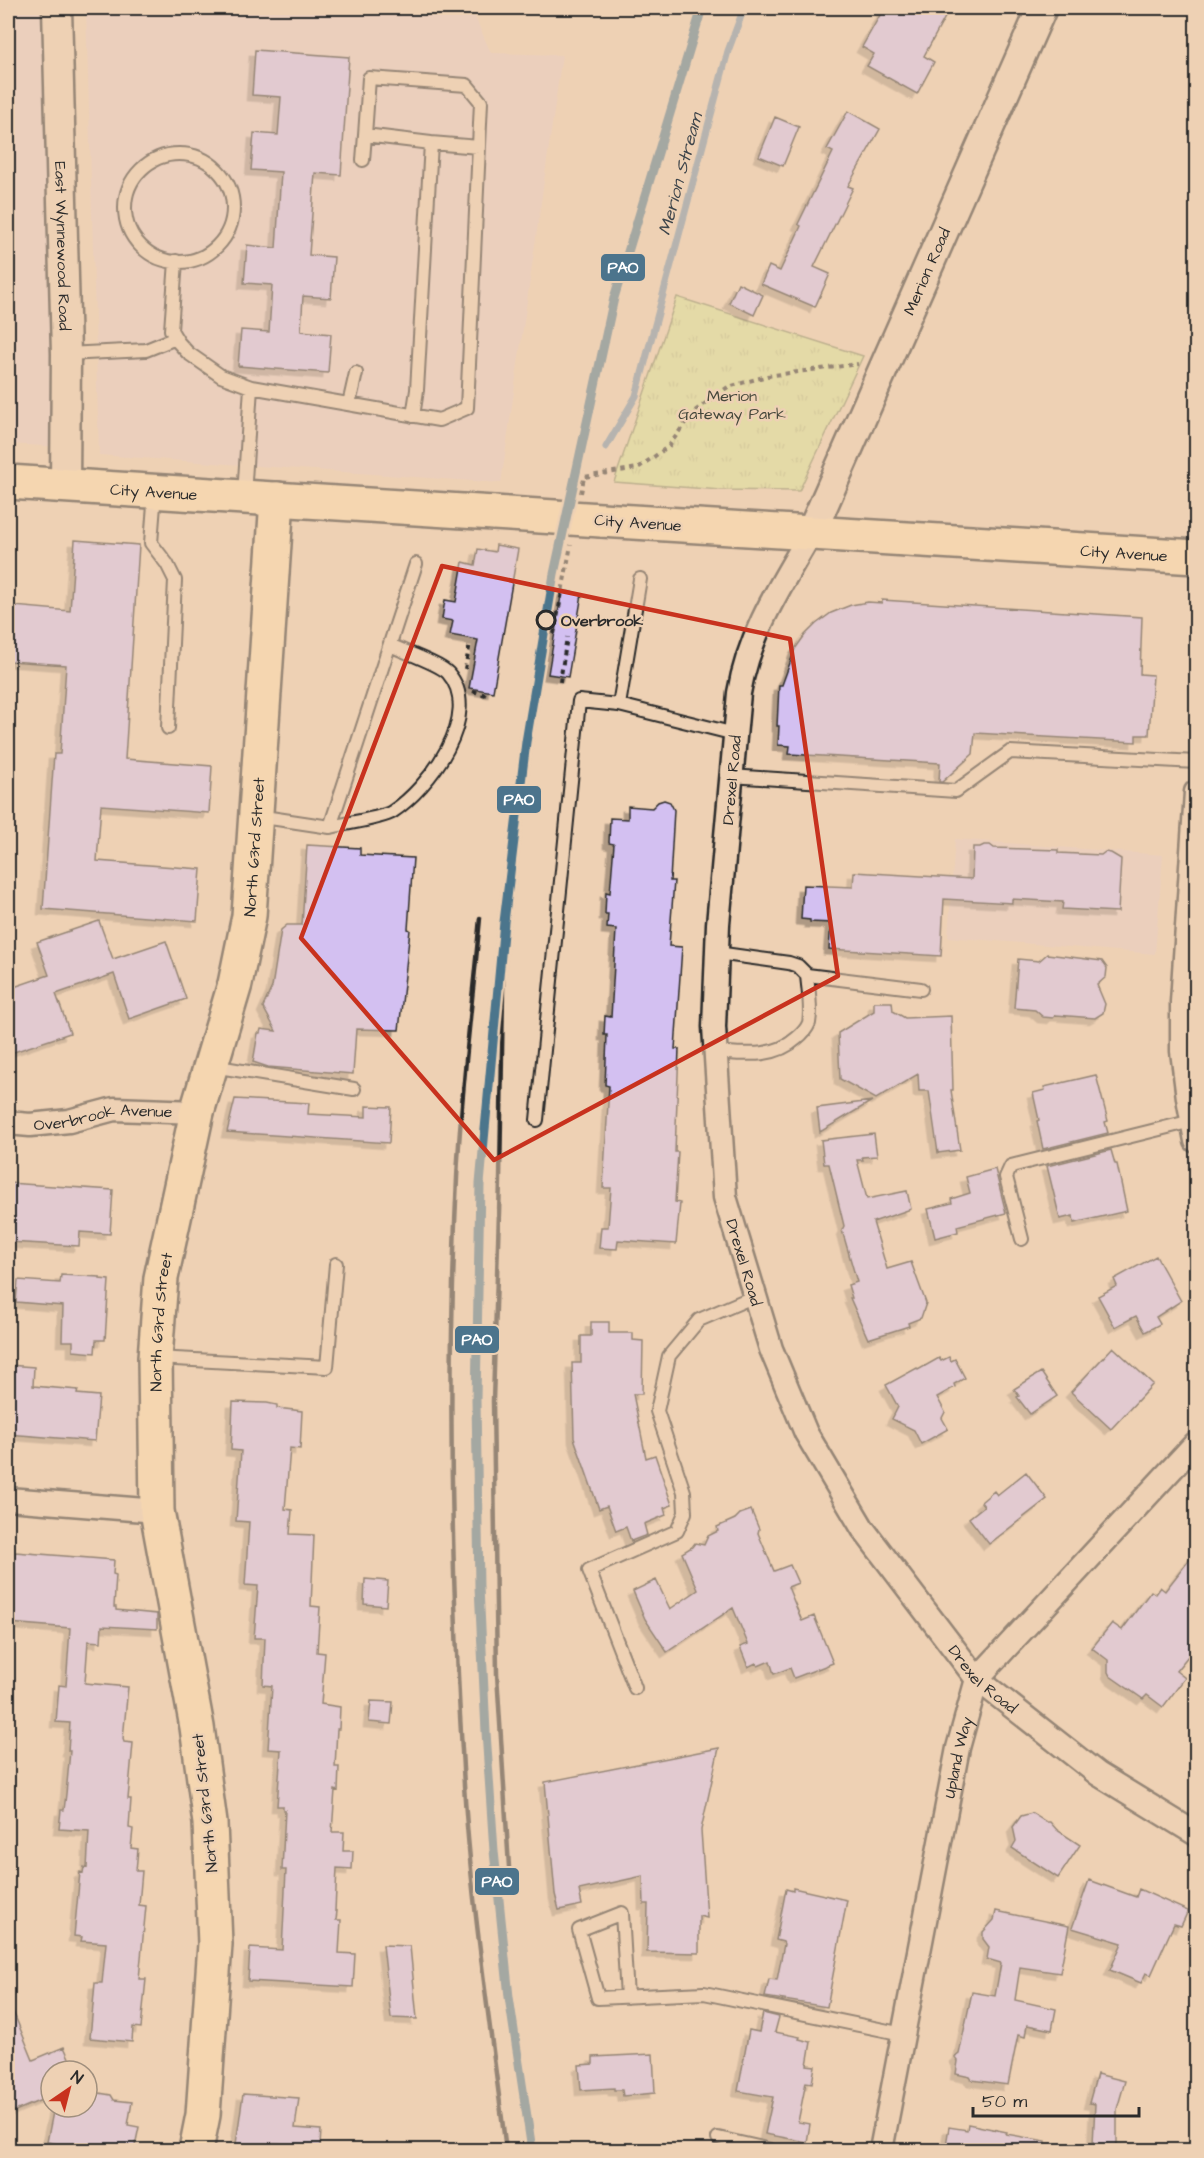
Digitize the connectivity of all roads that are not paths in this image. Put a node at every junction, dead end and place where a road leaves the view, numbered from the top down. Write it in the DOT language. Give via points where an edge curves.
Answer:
graph roads {
  1 [pos="57,8"];
  2 [pos="1042,8"];
  3 [pos="365,135"];
  4 [pos="431,144"];
  5 [pos="479,147"];
  6 [pos="363,160"];
  7 [pos="176,261"];
  8 [pos="176,338"];
  9 [pos="66,354"];
  10 [pos="356,373"];
  11 [pos="250,387"];
  12 [pos="349,404"];
  13 [pos="413,416"];
  14 [pos="8,482"];
  15 [pos="65,486"];
  16 [pos="155,491"];
  17 [pos="244,497"];
  18 [pos="277,499"];
  19 [pos="811,533"];
  20 [pos="1197,557"];
  21 [pos="416,564"];
  22 [pos="640,579"];
  23 [pos="390,645"];
  24 [pos="619,705"];
  25 [pos="168,728"];
  26 [pos="735,734"];
  27 [pos="1197,762"];
  28 [pos="731,776"];
  29 [pos="1197,792"];
  30 [pos="255,816"];
  31 [pos="1195,825"];
  32 [pos="330,827"];
  33 [pos="717,953"];
  34 [pos="807,975"];
  35 [pos="921,989"];
  36 [pos="716,1052"];
  37 [pos="211,1066"];
  38 [pos="354,1089"];
  39 [pos="198,1112"];
  40 [pos="537,1120"];
  41 [pos="8,1123"];
  42 [pos="1194,1131"];
  43 [pos="1022,1239"];
  44 [pos="336,1264"];
  45 [pos="755,1296"];
  46 [pos="155,1358"];
  47 [pos="1197,1443"];
  48 [pos="8,1499"];
  49 [pos="157,1511"];
  50 [pos="976,1679"];
  51 [pos="635,1688"];
  52 [pos="1197,1834"];
  53 [pos="627,1997"];
  54 [pos="903,2034"];
  55 [pos="718,2138"];
  56 [pos="196,2151"];
  57 [pos="771,2151"];
  58 [pos="880,2151"];
  1 -- 9 [label="street, East Wynnewood Road"];
  2 -- 19 [label="street, Merion Road"];
  3 -- 4 [label="lane"];
  3 -- 5 [label="lane" via="369,78 467,85 481,102"];
  3 -- 6 [label="lane"];
  4 -- 5 [label="lane"];
  4 -- 13 [label="lane"];
  5 -- 13 [label="lane" via="467,408 439,420"];
  7 -- 7 [label="lane" via="203,256 218,245 232,219 228,186 218,171 197,157 178,154 161,156 144,165 125,198 125,217 132,235 144,249 167,261"];
  7 -- 8 [label="lane" via="171,330"];
  8 -- 9 [label="lane" via="146,350"];
  8 -- 11 [label="lane" via="208,368"];
  9 -- 15 [label="street, East Wynnewood Road"];
  10 -- 12 [label="lane"];
  11 -- 12 [label="lane"];
  11 -- 17 [label="lane"];
  12 -- 13 [label="lane"];
  14 -- 15 [label="main road, City Avenue"];
  15 -- 16 [label="main road, City Avenue"];
  16 -- 17 [label="main road, City Avenue"];
  16 -- 25 [label="lane" via="150,538 175,580"];
  17 -- 18 [label="main road, City Avenue"];
  18 -- 19 [label="main road, City Avenue, bridge" via="494,513 590,510"];
  18 -- 30 [label="main road, North 63rd Street"];
  19 -- 20 [label="main road, City Avenue"];
  19 -- 26 [label="street, Drexel Road" via="751,642 743,668"];
  21 -- 23 [label="lane"];
  22 -- 24 [label="lane"];
  23 -- 32 [label="lane"];
  23 -- 32 [label="lane" via="446,670 457,686 460,712 450,747 424,783 391,813"];
  24 -- 26 [label="lane"];
  24 -- 40 [label="lane" via="579,701"];
  26 -- 28 [label="street, Drexel Road"];
  27 -- 28 [label="lane" via="1010,752 956,791"];
  28 -- 33 [label="street, Drexel Road"];
  29 -- 31 [label="street"];
  30 -- 32 [label="lane"];
  30 -- 37 [label="main road, North 63rd Street" via="249,916 235,984"];
  31 -- 42 [label="street" via="1182,1002 1182,1051"];
  33 -- 34 [label="lane" via="789,963"];
  33 -- 36 [label="street, Drexel Road"];
  34 -- 35 [label="lane"];
  34 -- 36 [label="lane" via="808,1024 794,1041 761,1054"];
  36 -- 45 [label="street, Drexel Road" via="725,1197"];
  37 -- 38 [label="lane"];
  37 -- 39 [label="main road, North 63rd Street"];
  39 -- 41 [label="street, Overbrook Avenue" via="114,1109 69,1120 30,1125"];
  39 -- 46 [label="main road, North 63rd Street" via="161,1278"];
  42 -- 43 [label="lane" via="1011,1166 1006,1177"];
  44 -- 46 [label="lane" via="327,1367"];
  45 -- 50 [label="street, Drexel Road" via="771,1349 806,1434 863,1529"];
  45 -- 51 [label="lane" via="699,1320 669,1356 657,1411 684,1492 685,1513 677,1531 589,1570"];
  46 -- 49 [label="main road, North 63rd Street"];
  47 -- 50 [label="street, Upland Way"];
  48 -- 49 [label="street"];
  49 -- 56 [label="main road, North 63rd Street" via="197,1727 210,1823 214,1944 203,2115"];
  50 -- 52 [label="street, Drexel Road" via="1098,1774"];
  50 -- 54 [label="street, Upland Way" via="958,1748"];
  53 -- 53 [label="lane" via="598,1998 579,1930 622,1913"];
  53 -- 54 [label="lane" via="704,1993"];
  54 -- 58 [label="street, Upland Way"];
  55 -- 57 [label="lane"];
}
